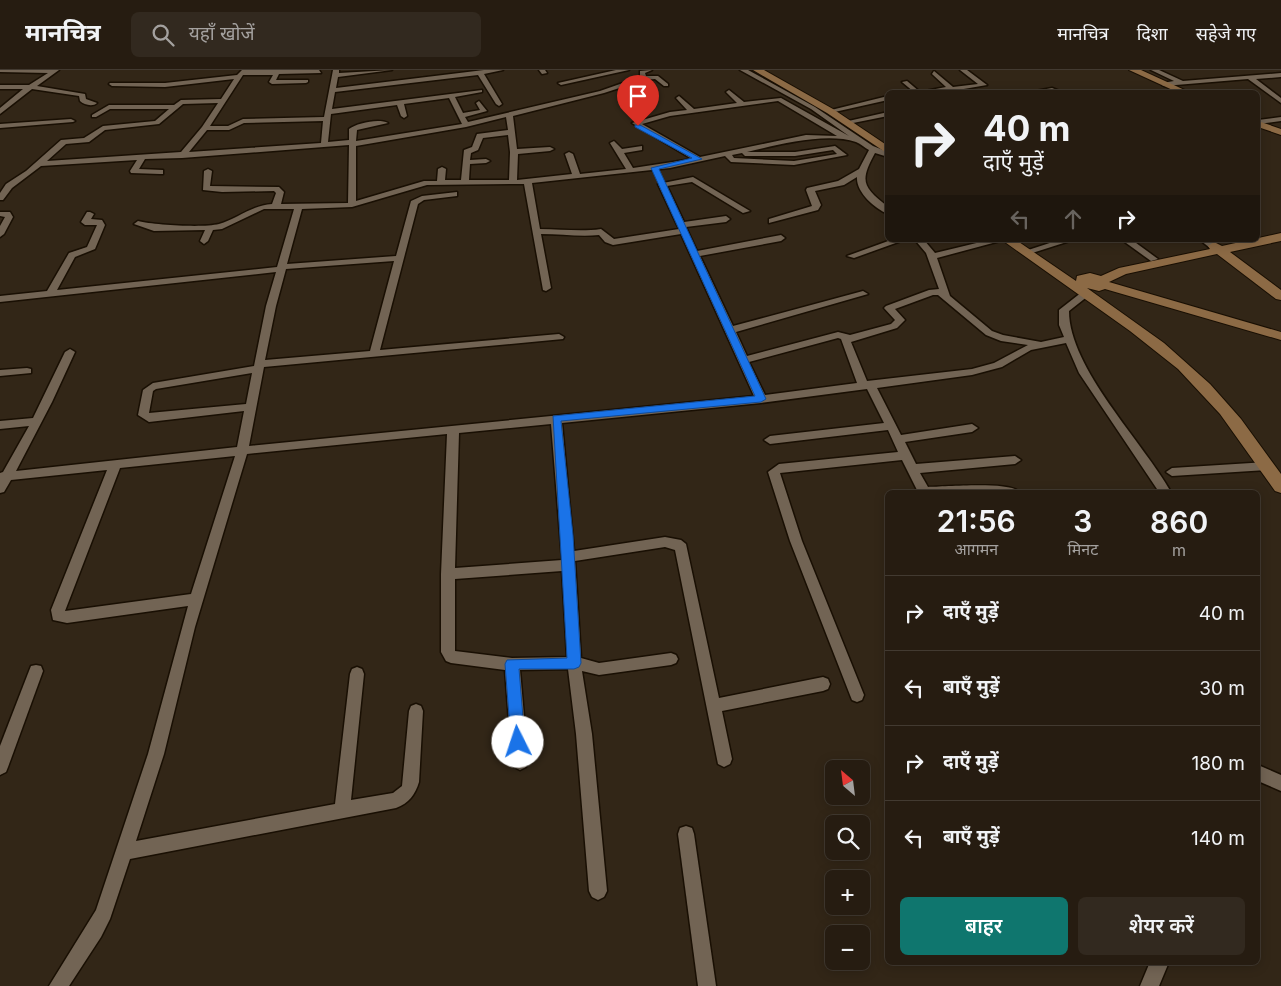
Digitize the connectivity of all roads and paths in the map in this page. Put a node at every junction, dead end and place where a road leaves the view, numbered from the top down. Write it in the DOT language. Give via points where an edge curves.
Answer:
graph roads {
  1 [pos="4,70"];
  2 [pos="389,70"];
  3 [pos="500,70"];
  4 [pos="626,70"];
  5 [pos="649,70"];
  6 [pos="734,70"];
  7 [pos="743,70"];
  8 [pos="757,70"];
  9 [pos="963,70"];
  10 [pos="1133,70"];
  11 [pos="1154,70"];
  12 [pos="0,71"];
  13 [pos="55,71"];
  14 [pos="609,71"];
  15 [pos="277,72"];
  16 [pos="319,72"];
  17 [pos="336,72"];
  18 [pos="242,73"];
  19 [pos="480,73"];
  20 [pos="934,73"];
  21 [pos="1281,75"];
  22 [pos="1249,77"];
  23 [pos="643,78"];
  24 [pos="306,81"];
  25 [pos="905,82"];
  26 [pos="561,83"];
  27 [pos="112,84"];
  28 [pos="666,85"];
  29 [pos="31,86"];
  30 [pos="0,87"];
  31 [pos="1184,88"];
  32 [pos="952,89"];
  33 [pos="332,90"];
  34 [pos="915,90"];
  35 [pos="942,90"];
  36 [pos="480,91"];
  37 [pos="729,92"];
  38 [pos="451,96"];
  39 [pos="679,98"];
  40 [pos="885,98"];
  41 [pos="779,99"];
  42 [pos="224,101"];
  43 [pos="1281,101"];
  44 [pos="400,102"];
  45 [pos="94,103"];
  46 [pos="479,104"];
  47 [pos="499,104"];
  48 [pos="742,104"];
  49 [pos="174,106"];
  50 [pos="830,110"];
  51 [pos="693,111"];
  52 [pos="0,112"];
  53 [pos="509,115"];
  54 [pos="885,115"];
  55 [pos="94,116"];
  56 [pos="404,116"];
  57 [pos="461,116"];
  58 [pos="327,118"];
  59 [pos="1281,119"];
  60 [pos="71,121"];
  61 [pos="848,122"];
  62 [pos="384,123"];
  63 [pos="1260,123"];
  64 [pos="1260,124"];
  65 [pos="466,125"];
  66 [pos="0,126"];
  67 [pos="296,126"];
  68 [pos="205,128"];
  69 [pos="512,132"];
  70 [pos="1281,132"];
  71 [pos="846,138"];
  72 [pos="861,141"];
  73 [pos="776,142"];
  74 [pos="352,143"];
  75 [pos="614,143"];
  76 [pos="324,145"];
  77 [pos="639,148"];
  78 [pos="550,149"];
  79 [pos="874,150"];
  80 [pos="885,151"];
  81 [pos="514,152"];
  82 [pos="619,152"];
  83 [pos="885,152"];
  84 [pos="569,154"];
  85 [pos="725,154"];
  86 [pos="782,155"];
  87 [pos="182,156"];
  88 [pos="142,158"];
  89 [pos="698,159"];
  90 [pos="486,160"];
  91 [pos="466,162"];
  92 [pos="38,164"];
  93 [pos="655,168"];
  94 [pos="442,169"];
  95 [pos="208,171"];
  96 [pos="631,171"];
  97 [pos="861,171"];
  98 [pos="160,172"];
  99 [pos="577,178"];
  100 [pos="442,181"];
  101 [pos="465,181"];
  102 [pos="513,182"];
  103 [pos="528,182"];
  104 [pos="663,183"];
  105 [pos="454,194"];
  106 [pos="0,198"];
  107 [pos="299,205"];
  108 [pos="352,205"];
  109 [pos="276,206"];
  110 [pos="885,209"];
  111 [pos="746,211"];
  112 [pos="0,214"];
  113 [pos="90,214"];
  114 [pos="726,219"];
  115 [pos="772,221"];
  116 [pos="138,224"];
  117 [pos="210,228"];
  118 [pos="682,228"];
  119 [pos="537,232"];
  120 [pos="1281,232"];
  121 [pos="0,234"];
  122 [pos="1260,237"];
  123 [pos="781,238"];
  124 [pos="1281,238"];
  125 [pos="1260,240"];
  126 [pos="204,242"];
  127 [pos="894,242"];
  128 [pos="921,242"];
  129 [pos="992,242"];
  130 [pos="1011,242"];
  131 [pos="1062,242"];
  132 [pos="1129,242"];
  133 [pos="1233,242"];
  134 [pos="1247,242"];
  135 [pos="1213,246"];
  136 [pos="1026,252"];
  137 [pos="694,254"];
  138 [pos="851,256"];
  139 [pos="932,256"];
  140 [pos="398,258"];
  141 [pos="1154,259"];
  142 [pos="283,268"];
  143 [pos="1102,283"];
  144 [pos="1086,284"];
  145 [pos="546,288"];
  146 [pos="50,294"];
  147 [pos="863,294"];
  148 [pos="946,295"];
  149 [pos="1281,296"];
  150 [pos="0,299"];
  151 [pos="730,330"];
  152 [pos="1281,336"];
  153 [pos="559,337"];
  154 [pos="848,338"];
  155 [pos="1070,339"];
  156 [pos="1042,344"];
  157 [pos="70,352"];
  158 [pos="374,354"];
  159 [pos="743,360"];
  160 [pos="258,367"];
  161 [pos="27,371"];
  162 [pos="0,373"];
  163 [pos="866,384"];
  164 [pos="761,399"];
  165 [pos="250,407"];
  166 [pos="556,418"];
  167 [pos="37,421"];
  168 [pos="0,425"];
  169 [pos="891,426"];
  170 [pos="972,428"];
  171 [pos="453,430"];
  172 [pos="898,439"];
  173 [pos="770,440"];
  174 [pos="242,450"];
  175 [pos="906,455"];
  176 [pos="1015,460"];
  177 [pos="115,465"];
  178 [pos="1267,466"];
  179 [pos="913,469"];
  180 [pos="1172,472"];
  181 [pos="3,477"];
  182 [pos="1281,487"];
  183 [pos="0,489"];
  184 [pos="923,490"];
  185 [pos="1164,490"];
  186 [pos="568,561"];
  187 [pos="448,574"];
  188 [pos="198,599"];
  189 [pos="671,659"];
  190 [pos="574,663"];
  191 [pos="512,664"];
  192 [pos="36,671"];
  193 [pos="357,674"];
  194 [pos="823,684"];
  195 [pos="857,695"];
  196 [pos="714,706"];
  197 [pos="416,711"];
  198 [pos="724,759"];
  199 [pos="520,762"];
  200 [pos="0,767"];
  201 [pos="1260,774"];
  202 [pos="1281,783"];
  203 [pos="342,809"];
  204 [pos="686,834"];
  205 [pos="123,852"];
  206 [pos="598,892"];
  207 [pos="1158,965"];
  208 [pos="58,986"];
  209 [pos="707,986"];
  210 [pos="1148,986"];
  1 -- 12 [label="street"];
  1 -- 13 [label="street"];
  2 -- 17 [label="street"];
  3 -- 19 [label="street"];
  4 -- 14 [label="street"];
  5 -- 23 [label="street" via="642,72"];
  6 -- 41 [label="street"];
  7 -- 72 [label="street" via="813,108"];
  8 -- 50 [label="street"];
  9 -- 32 [label="street" via="984,85"];
  10 -- 31 [label="street" via="1164,84"];
  11 -- 31 [label="street"];
  13 -- 29 [label="street"];
  14 -- 26 [label="street"];
  15 -- 16 [label="street"];
  15 -- 18 [label="street"];
  15 -- 24 [label="street" via="273,83"];
  17 -- 33 [label="street"];
  18 -- 27 [label="street" via="165,85"];
  18 -- 42 [label="street"];
  19 -- 33 [label="street"];
  19 -- 47 [label="street"];
  20 -- 32 [label="street"];
  21 -- 22 [label="street"];
  22 -- 31 [label="street"];
  22 -- 43 [label="street"];
  23 -- 28 [label="street" via="656,77"];
  23 -- 53 [label="street"];
  25 -- 34 [label="street"];
  29 -- 30 [label="street"];
  29 -- 45 [label="street" via="82,94 84,102"];
  29 -- 52 [label="street"];
  32 -- 35 [label="street"];
  33 -- 58 [label="street"];
  36 -- 38 [label="street"];
  37 -- 48 [label="street"];
  38 -- 44 [label="street"];
  38 -- 57 [label="street"];
  39 -- 51 [label="street"];
  40 -- 50 [label="street"];
  41 -- 48 [label="street"];
  41 -- 71 [label="street"];
  42 -- 49 [label="street" via="184,102"];
  42 -- 68 [label="street"];
  44 -- 56 [label="street"];
  44 -- 58 [label="street"];
  46 -- 57 [label="street" via="484,111"];
  48 -- 51 [label="street"];
  49 -- 55 [label="street" via="109,107"];
  49 -- 92 [label="street" via="157,123 102,128 86,140 62,143"];
  50 -- 61 [label="street"];
  51 -- 89 [label="street" via="663,115 636,124"];
  53 -- 65 [label="street"];
  53 -- 69 [label="street"];
  54 -- 61 [label="street"];
  57 -- 65 [label="street"];
  58 -- 67 [label="street"];
  58 -- 68 [label="street" via="241,121 229,128"];
  58 -- 76 [label="street"];
  59 -- 63 [label="street"];
  60 -- 66 [label="street"];
  61 -- 80 [label="street"];
  62 -- 74 [label="street" via="354,128"];
  64 -- 70 [label="street"];
  65 -- 74 [label="street"];
  68 -- 87 [label="street"];
  69 -- 81 [label="street"];
  69 -- 91 [label="street" via="480,136 475,148 467,152"];
  71 -- 72 [label="street"];
  71 -- 73 [label="street" via="814,136"];
  72 -- 79 [label="street"];
  73 -- 85 [label="street"];
  73 -- 86 [label="street"];
  74 -- 76 [label="street"];
  74 -- 108 [label="street"];
  75 -- 82 [label="street"];
  76 -- 87 [label="street"];
  77 -- 82 [label="street"];
  78 -- 81 [label="street"];
  79 -- 83 [label="street"];
  79 -- 97 [label="street"];
  81 -- 102 [label="street"];
  82 -- 96 [label="street"];
  84 -- 99 [label="street"];
  85 -- 86 [label="street"];
  85 -- 86 [label="street" via="731,160 787,163 843,154 835,148"];
  85 -- 89 [label="street"];
  87 -- 88 [label="street"];
  88 -- 92 [label="street"];
  88 -- 98 [label="street" via="134,171"];
  89 -- 93 [label="street"];
  90 -- 91 [label="street"];
  91 -- 101 [label="street"];
  92 -- 106 [label="street" via="9,186"];
  93 -- 96 [label="street"];
  93 -- 104 [label="street"];
  94 -- 100 [label="street"];
  95 -- 109 [label="street" via="204,186 208,189 276,188 280,192"];
  96 -- 99 [label="street"];
  97 -- 110 [label="street" via="860,186"];
  97 -- 115 [label="street" via="841,183 810,190 817,204 815,208"];
  99 -- 103 [label="street"];
  100 -- 101 [label="street"];
  100 -- 108 [label="street" via="412,186"];
  101 -- 102 [label="street"];
  102 -- 103 [label="street"];
  103 -- 119 [label="street"];
  104 -- 111 [label="street" via="693,179"];
  104 -- 118 [label="street"];
  105 -- 140 [label="street" via="416,201"];
  107 -- 108 [label="street"];
  107 -- 109 [label="street"];
  107 -- 142 [label="street"];
  109 -- 117 [label="street" via="256,209 228,224"];
  112 -- 121 [label="street" via="10,217"];
  113 -- 146 [label="street" via="85,222 99,222 101,225 91,249 72,255"];
  114 -- 118 [label="street"];
  116 -- 117 [label="street" via="154,228"];
  117 -- 126 [label="street"];
  118 -- 119 [label="street" via="613,242 598,232"];
  118 -- 137 [label="street"];
  119 -- 145 [label="street"];
  120 -- 122 [label="street"];
  123 -- 137 [label="street"];
  124 -- 125 [label="street"];
  127 -- 138 [label="street"];
  128 -- 139 [label="street"];
  129 -- 139 [label="street"];
  130 -- 136 [label="street"];
  131 -- 136 [label="street"];
  132 -- 141 [label="street"];
  133 -- 135 [label="street"];
  134 -- 135 [label="street"];
  135 -- 141 [label="street"];
  135 -- 143 [label="street" via="1122,271 1108,276"];
  135 -- 149 [label="street"];
  136 -- 144 [label="street" via="1050,270"];
  137 -- 151 [label="street"];
  139 -- 148 [label="street"];
  140 -- 142 [label="street"];
  140 -- 158 [label="street"];
  141 -- 144 [label="street" via="1119,266"];
  142 -- 146 [label="street"];
  142 -- 160 [label="street"];
  143 -- 144 [label="street" via="1096,287"];
  143 -- 152 [label="street"];
  144 -- 155 [label="street" via="1064,310 1064,325"];
  144 -- 178 [label="street" via="1205,387"];
  146 -- 150 [label="street"];
  147 -- 151 [label="street"];
  148 -- 154 [label="street" via="932,292 889,308 900,320 898,323 884,330"];
  148 -- 156 [label="street" via="988,333"];
  151 -- 159 [label="street"];
  153 -- 158 [label="street"];
  154 -- 159 [label="street" via="838,335"];
  154 -- 163 [label="street" via="846,342"];
  155 -- 156 [label="street"];
  155 -- 185 [label="street" via="1084,373"];
  156 -- 163 [label="street" via="980,371"];
  157 -- 167 [label="street"];
  158 -- 160 [label="street"];
  159 -- 164 [label="street"];
  160 -- 165 [label="street"];
  160 -- 165 [label="street" via="153,386 148,390 143,415 149,418"];
  161 -- 162 [label="street"];
  163 -- 164 [label="street"];
  163 -- 169 [label="street"];
  164 -- 166 [label="street"];
  165 -- 174 [label="street"];
  166 -- 171 [label="street"];
  166 -- 186 [label="street"];
  167 -- 168 [label="street"];
  167 -- 181 [label="street"];
  169 -- 172 [label="street"];
  169 -- 173 [label="street"];
  170 -- 172 [label="street"];
  171 -- 174 [label="street"];
  171 -- 187 [label="street"];
  172 -- 175 [label="street"];
  174 -- 177 [label="street"];
  174 -- 188 [label="street"];
  175 -- 179 [label="street"];
  175 -- 195 [label="street" via="780,468 774,472 796,541"];
  176 -- 179 [label="street"];
  177 -- 181 [label="street"];
  177 -- 188 [label="street" via="58,616"];
  178 -- 180 [label="street"];
  178 -- 182 [label="street"];
  179 -- 184 [label="street"];
  181 -- 183 [label="street"];
  186 -- 187 [label="street"];
  186 -- 190 [label="street"];
  186 -- 196 [label="street" via="665,542 677,544 684,554"];
  187 -- 191 [label="street" via="449,655"];
  188 -- 205 [label="street" via="156,754"];
  189 -- 190 [label="street" via="604,668"];
  190 -- 191 [label="street"];
  190 -- 206 [label="street" via="584,734"];
  191 -- 199 [label="street"];
  192 -- 200 [label="street"];
  193 -- 203 [label="street"];
  194 -- 196 [label="street"];
  196 -- 198 [label="street"];
  197 -- 203 [label="street" via="408,791 396,800"];
  201 -- 202 [label="street"];
  203 -- 205 [label="street"];
  204 -- 209 [label="street"];
  205 -- 208 [label="street" via="104,914"];
  207 -- 210 [label="street"];
}
